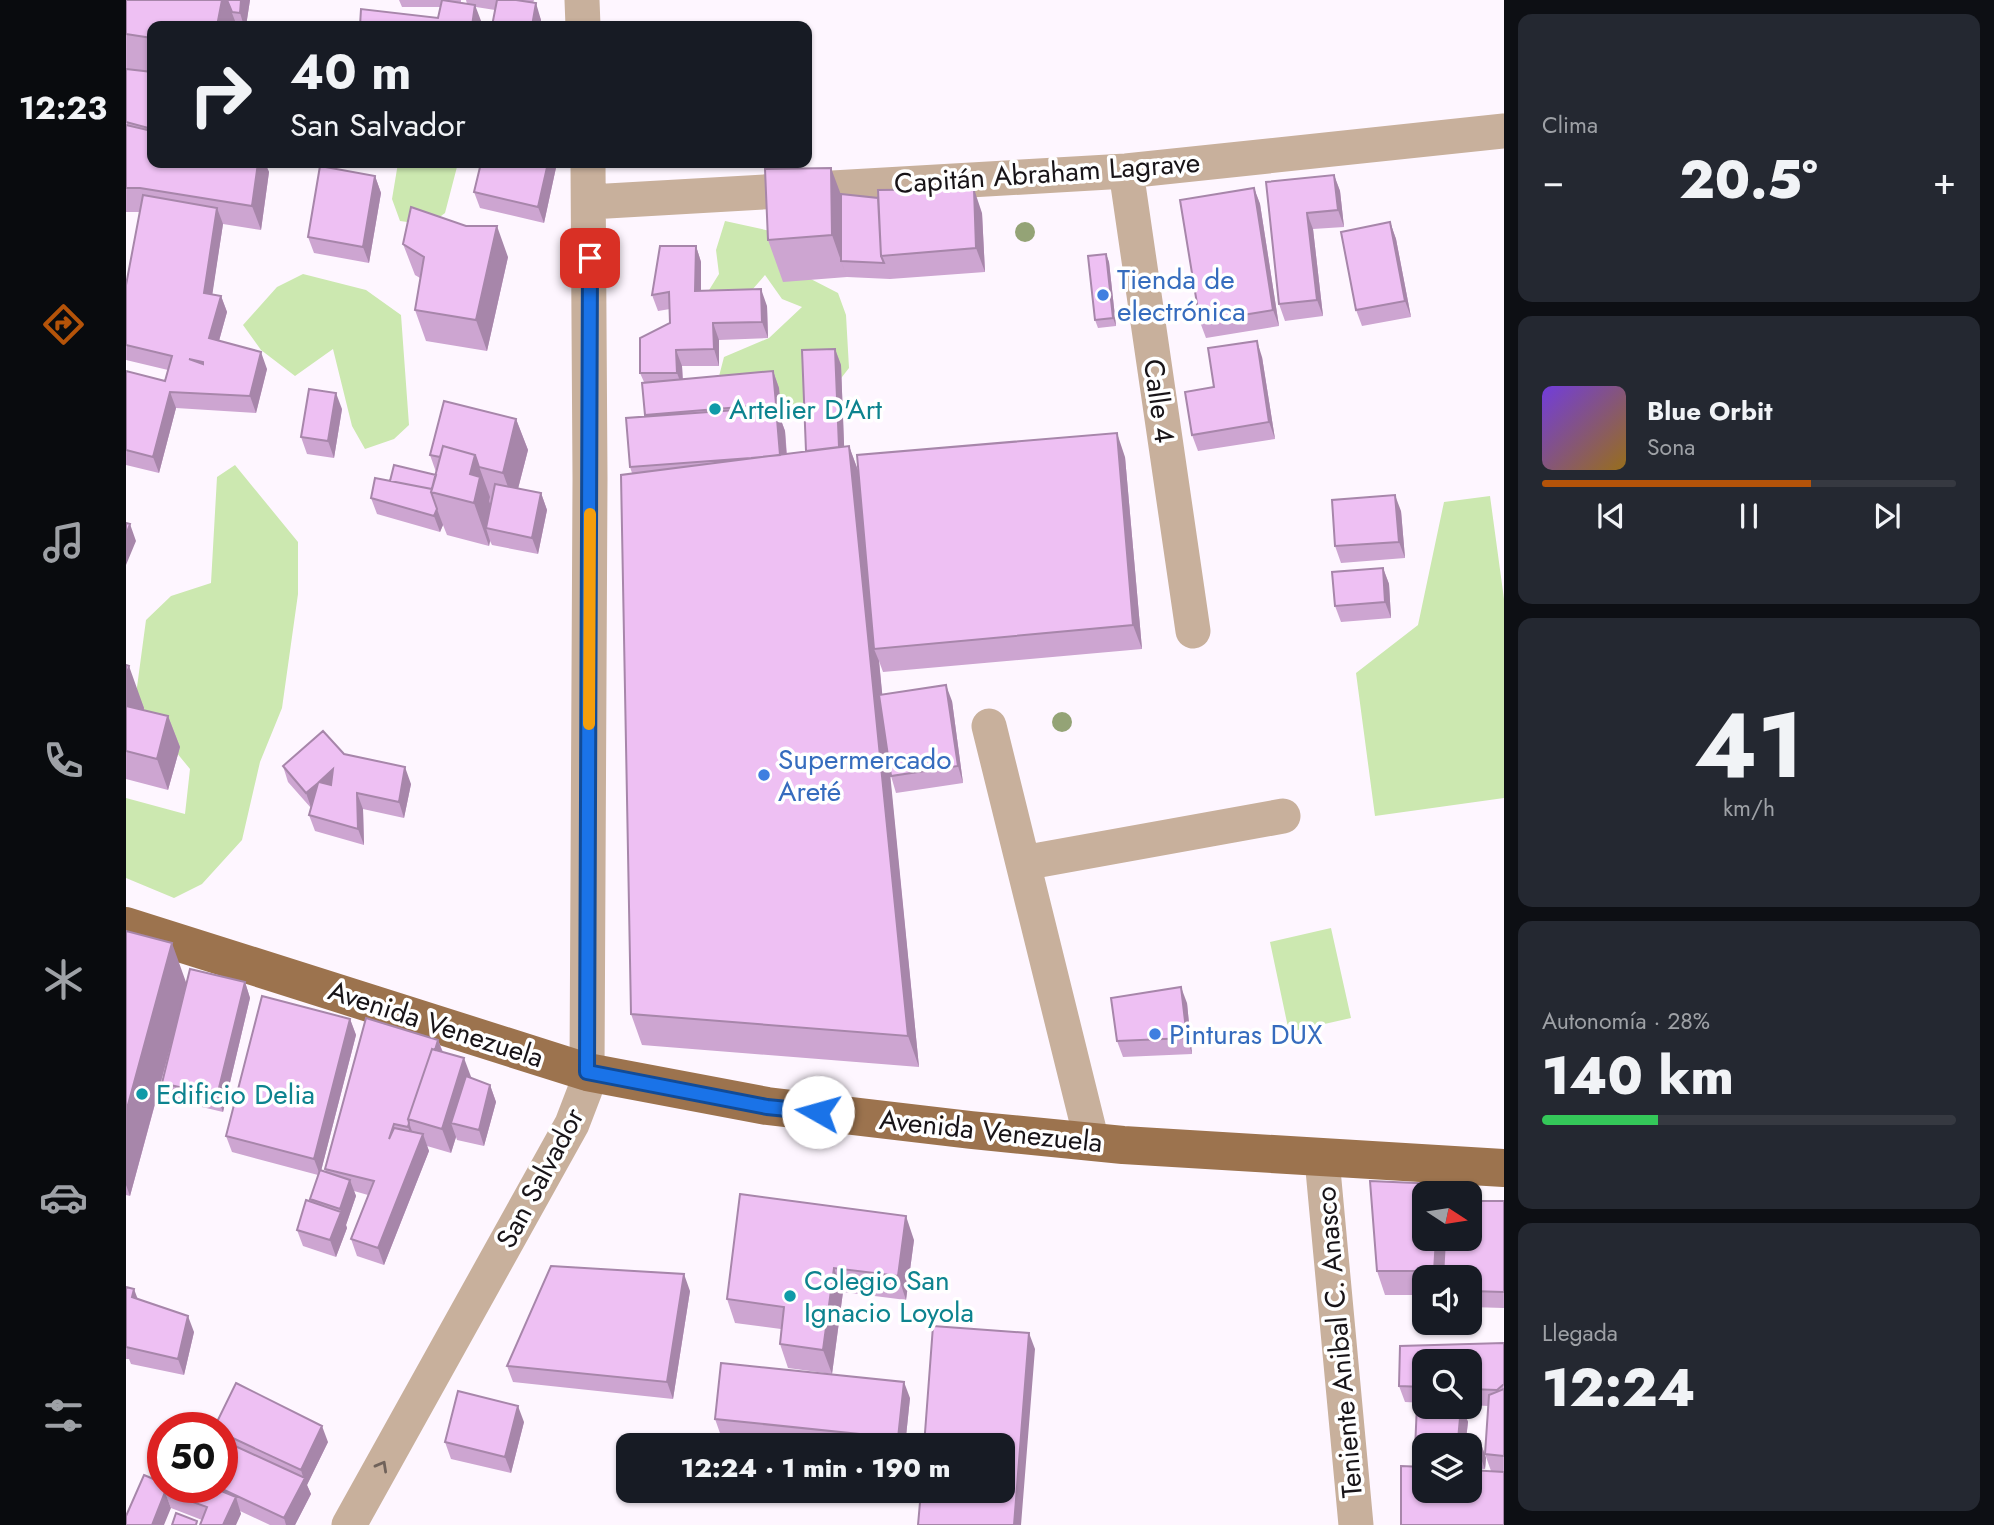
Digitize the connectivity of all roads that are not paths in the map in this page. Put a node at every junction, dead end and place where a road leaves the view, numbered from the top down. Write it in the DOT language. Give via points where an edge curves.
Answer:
graph roads {
  1 [pos="582,0"];
  2 [pos="583,21"];
  3 [pos="1504,131"];
  4 [pos="588,168"];
  5 [pos="1126,171"];
  6 [pos="590,202"];
  7 [pos="1193,631"];
  8 [pos="989,726"];
  9 [pos="1283,816"];
  10 [pos="1023,863"];
  11 [pos="126,926"];
  12 [pos="587,1072"];
  13 [pos="1093,1142"];
  14 [pos="1322,1159"];
  15 [pos="1504,1168"];
  16 [pos="349,1525"];
  17 [pos="1356,1525"];
  1 -- 2 [label="street"];
  3 -- 5 [label="street, Capitán Abraham Lagrave"];
  4 -- 6 [label="street, San Salvador"];
  5 -- 6 [label="street, Capitán Abraham Lagrave"];
  5 -- 7 [label="street, Calle 4"];
  6 -- 12 [label="street, San Salvador"];
  8 -- 10 [label="street"];
  9 -- 10 [label="street"];
  10 -- 13 [label="street"];
  11 -- 12 [label="main road, Avenida Venezuela"];
  12 -- 13 [label="main road, Avenida Venezuela" via="767,1107"];
  16 -- 12 [label="street, San Salvador, one-way" via="572,1124"];
  13 -- 14 [label="main road, Avenida Venezuela"];
  14 -- 15 [label="main road, Avenida Venezuela"];
  14 -- 17 [label="street, Teniente Anibal C. Anasco"];
}
